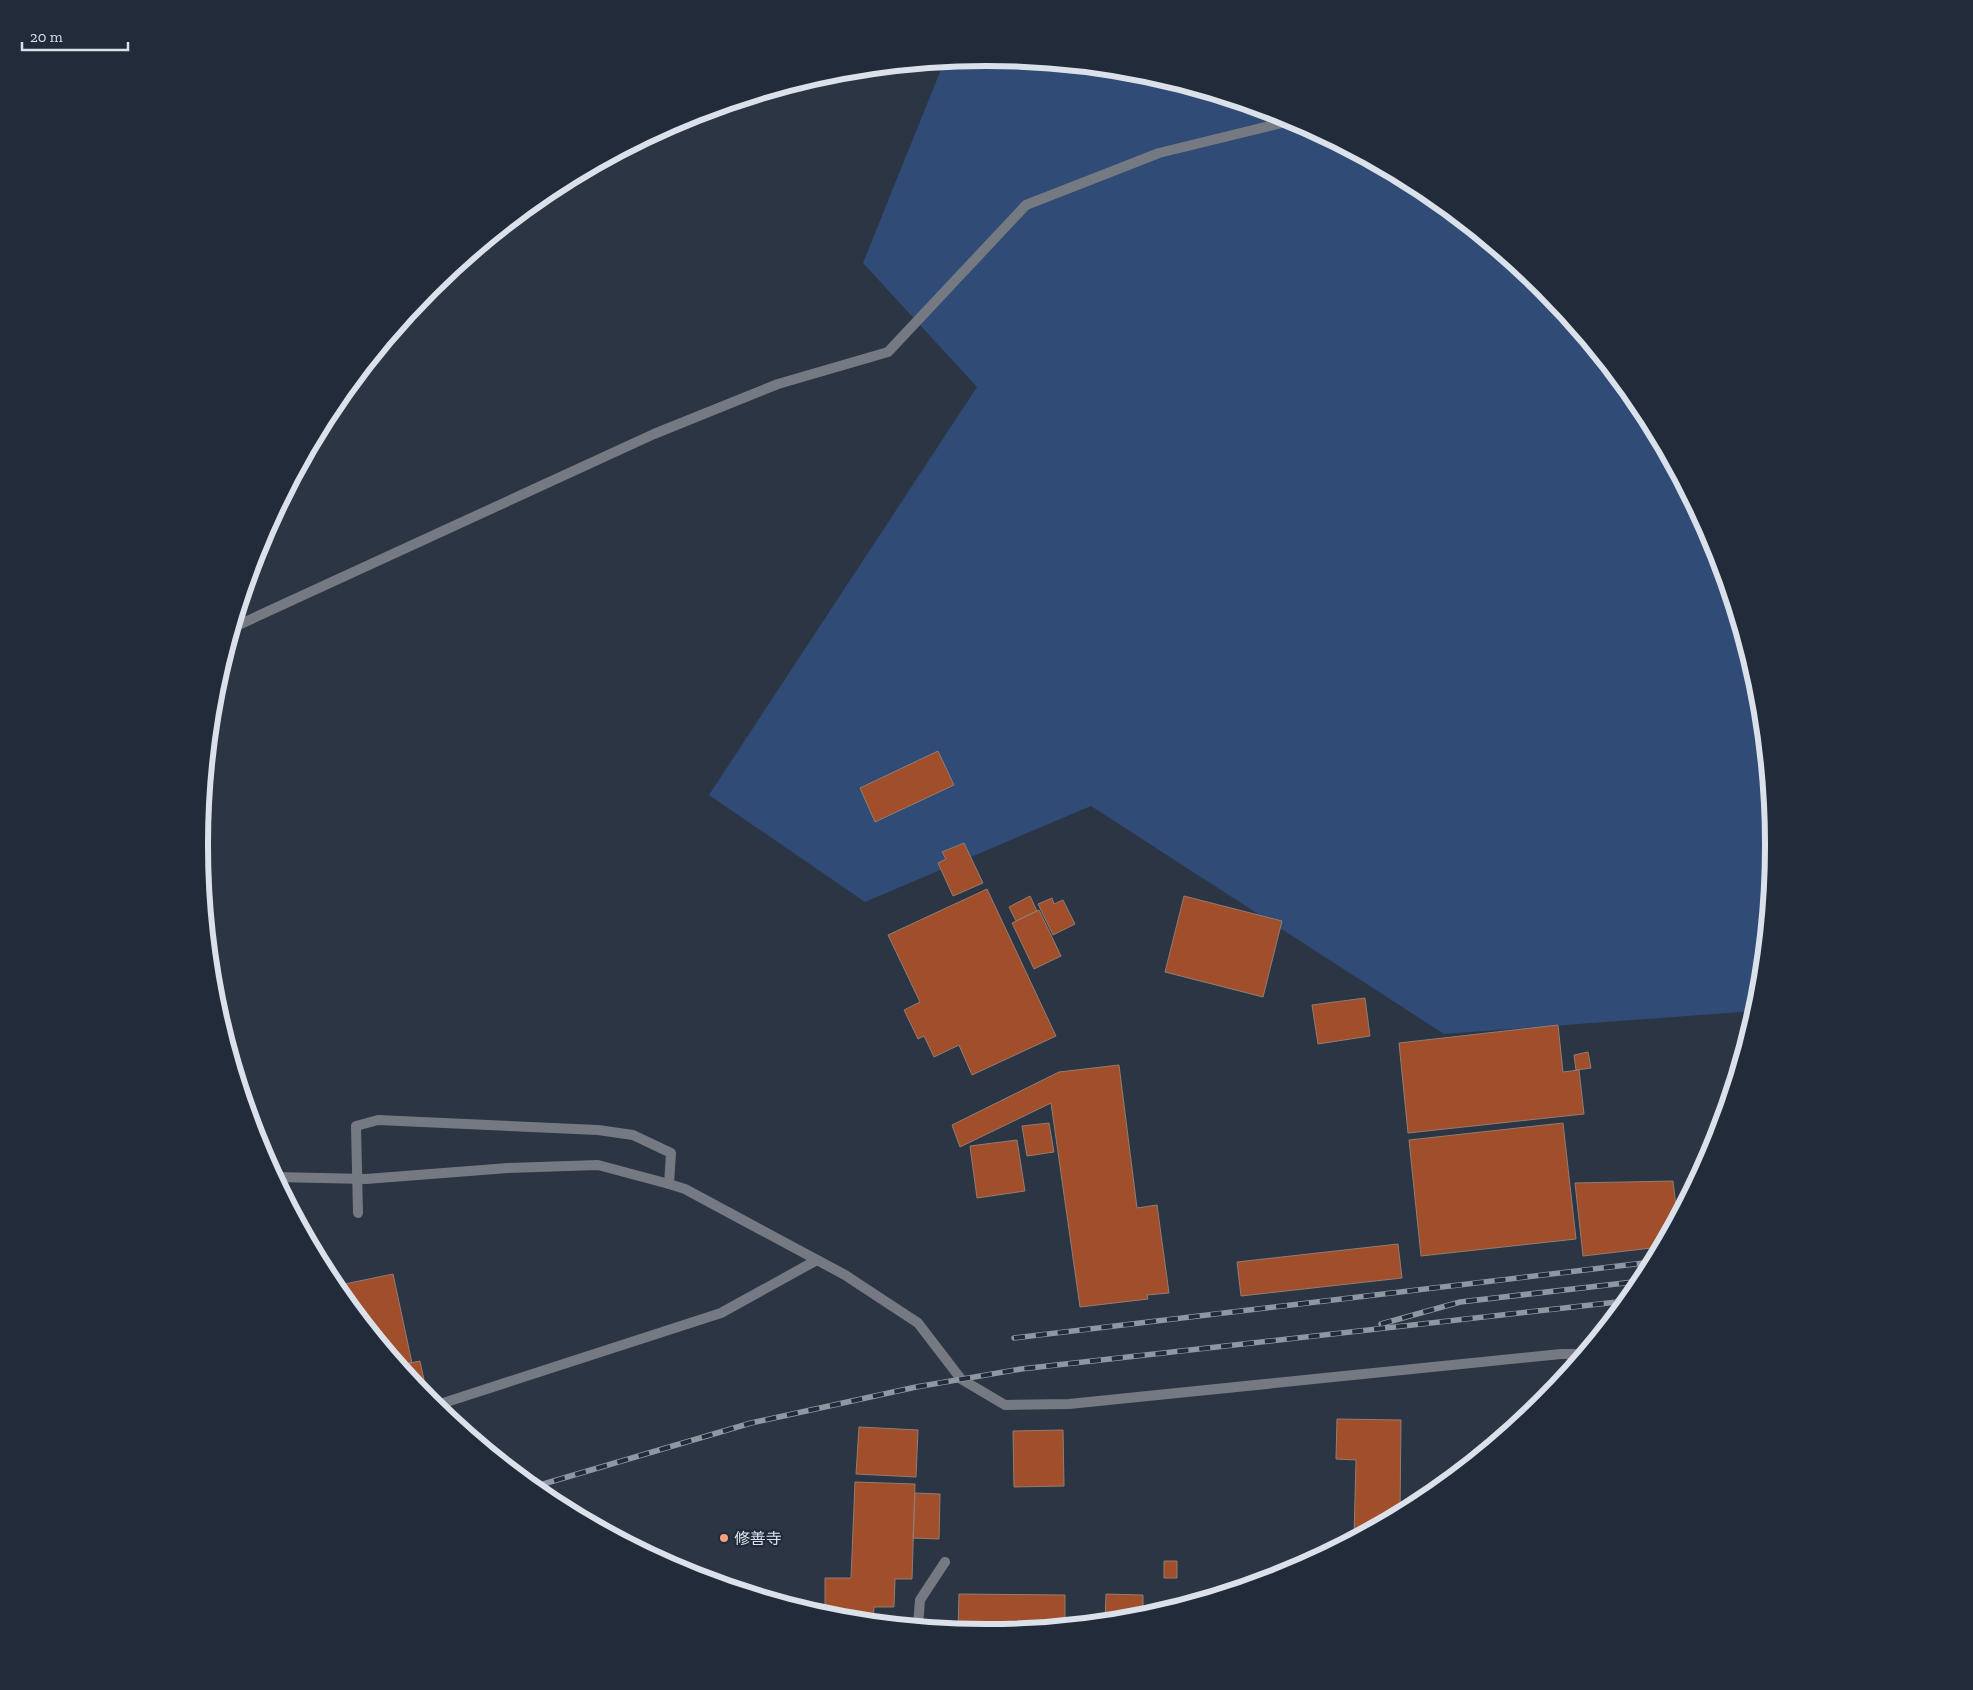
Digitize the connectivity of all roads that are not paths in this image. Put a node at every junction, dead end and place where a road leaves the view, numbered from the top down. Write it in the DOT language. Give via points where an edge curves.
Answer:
graph roads {
  1 [pos="1279,124"];
  2 [pos="240,624"];
  3 [pos="283,1177"];
  4 [pos="669,1184"];
  5 [pos="358,1213"];
  6 [pos="817,1260"];
  7 [pos="1575,1354"];
  8 [pos="444,1403"];
  9 [pos="945,1562"];
  10 [pos="918,1620"];
  1 -- 2 [label="street" via="1159,153 1026,206 888,352 778,384 654,434"];
  3 -- 4 [label="street" via="366,1179 598,1165"];
  4 -- 5 [label="street" via="671,1153 632,1135 598,1130 378,1120 356,1126"];
  4 -- 6 [label="street" via="686,1189"];
  6 -- 7 [label="street" via="918,1323 961,1379 1005,1405 1069,1404"];
  6 -- 8 [label="street" via="721,1313"];
  9 -- 10 [label="street" via="920,1600"];
}
